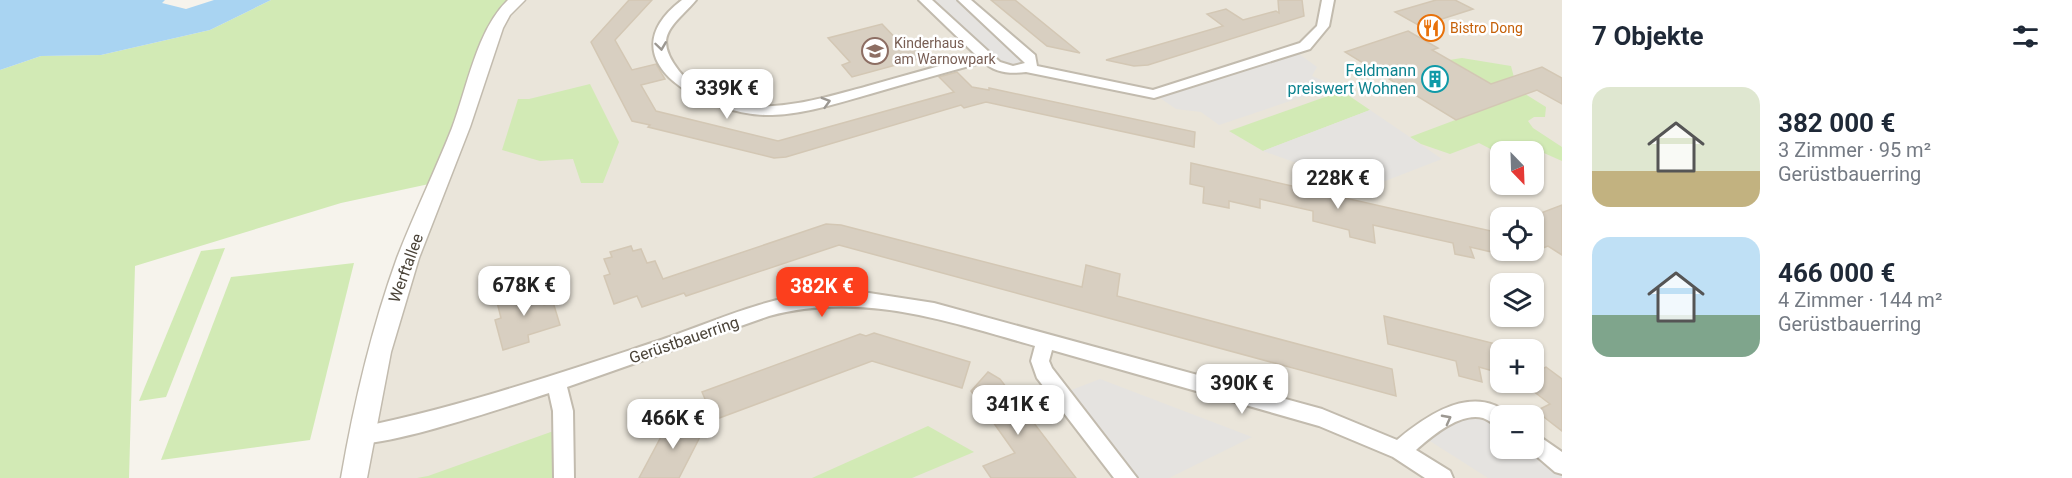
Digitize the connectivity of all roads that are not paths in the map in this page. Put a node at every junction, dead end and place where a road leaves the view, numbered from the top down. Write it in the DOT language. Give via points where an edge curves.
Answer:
graph roads {
  1 [pos="517,0"];
  2 [pos="531,0"];
  3 [pos="690,0"];
  4 [pos="925,0"];
  5 [pos="964,0"];
  6 [pos="1328,0"];
  7 [pos="987,57"];
  8 [pos="484,65"];
  9 [pos="1026,68"];
  10 [pos="1046,341"];
  11 [pos="556,381"];
  12 [pos="1490,413"];
  13 [pos="361,436"];
  14 [pos="1544,450"];
  15 [pos="1400,451"];
  16 [pos="1562,465"];
  17 [pos="354,478"];
  18 [pos="564,478"];
  19 [pos="1127,478"];
  20 [pos="1443,478"];
  1 -- 8 [label="street, Werftallee" via="495,28"];
  2 -- 8 [label="street, Werftallee" via="518,11"];
  3 -- 7 [label="street, one-way" via="660,33 663,56 675,78 700,95 738,107 790,110"];
  4 -- 7 [label="street"];
  5 -- 9 [label="street" via="1030,57 1032,64"];
  6 -- 9 [label="street" via="1329,14 1324,25 1305,46 1154,94"];
  7 -- 9 [label="street" via="1004,69"];
  8 -- 13 [label="street, Werftallee" via="408,258 379,352"];
  10 -- 11 [label="street, Gerüstbauerring" via="906,303 804,301"];
  10 -- 15 [label="street, Gerüstbauerring" via="1322,418"];
  10 -- 19 [label="street" via="1040,361 1044,372"];
  11 -- 13 [label="street, Gerüstbauerring" via="412,426"];
  11 -- 18 [label="street" via="563,411"];
  15 -- 12 [label="street, one-way" via="1419,434 1464,410 1482,409"];
  13 -- 17 [label="street, Werftallee"];
  14 -- 16 [label="street"];
  15 -- 20 [label="street, Gerüstbauerring"];
}
